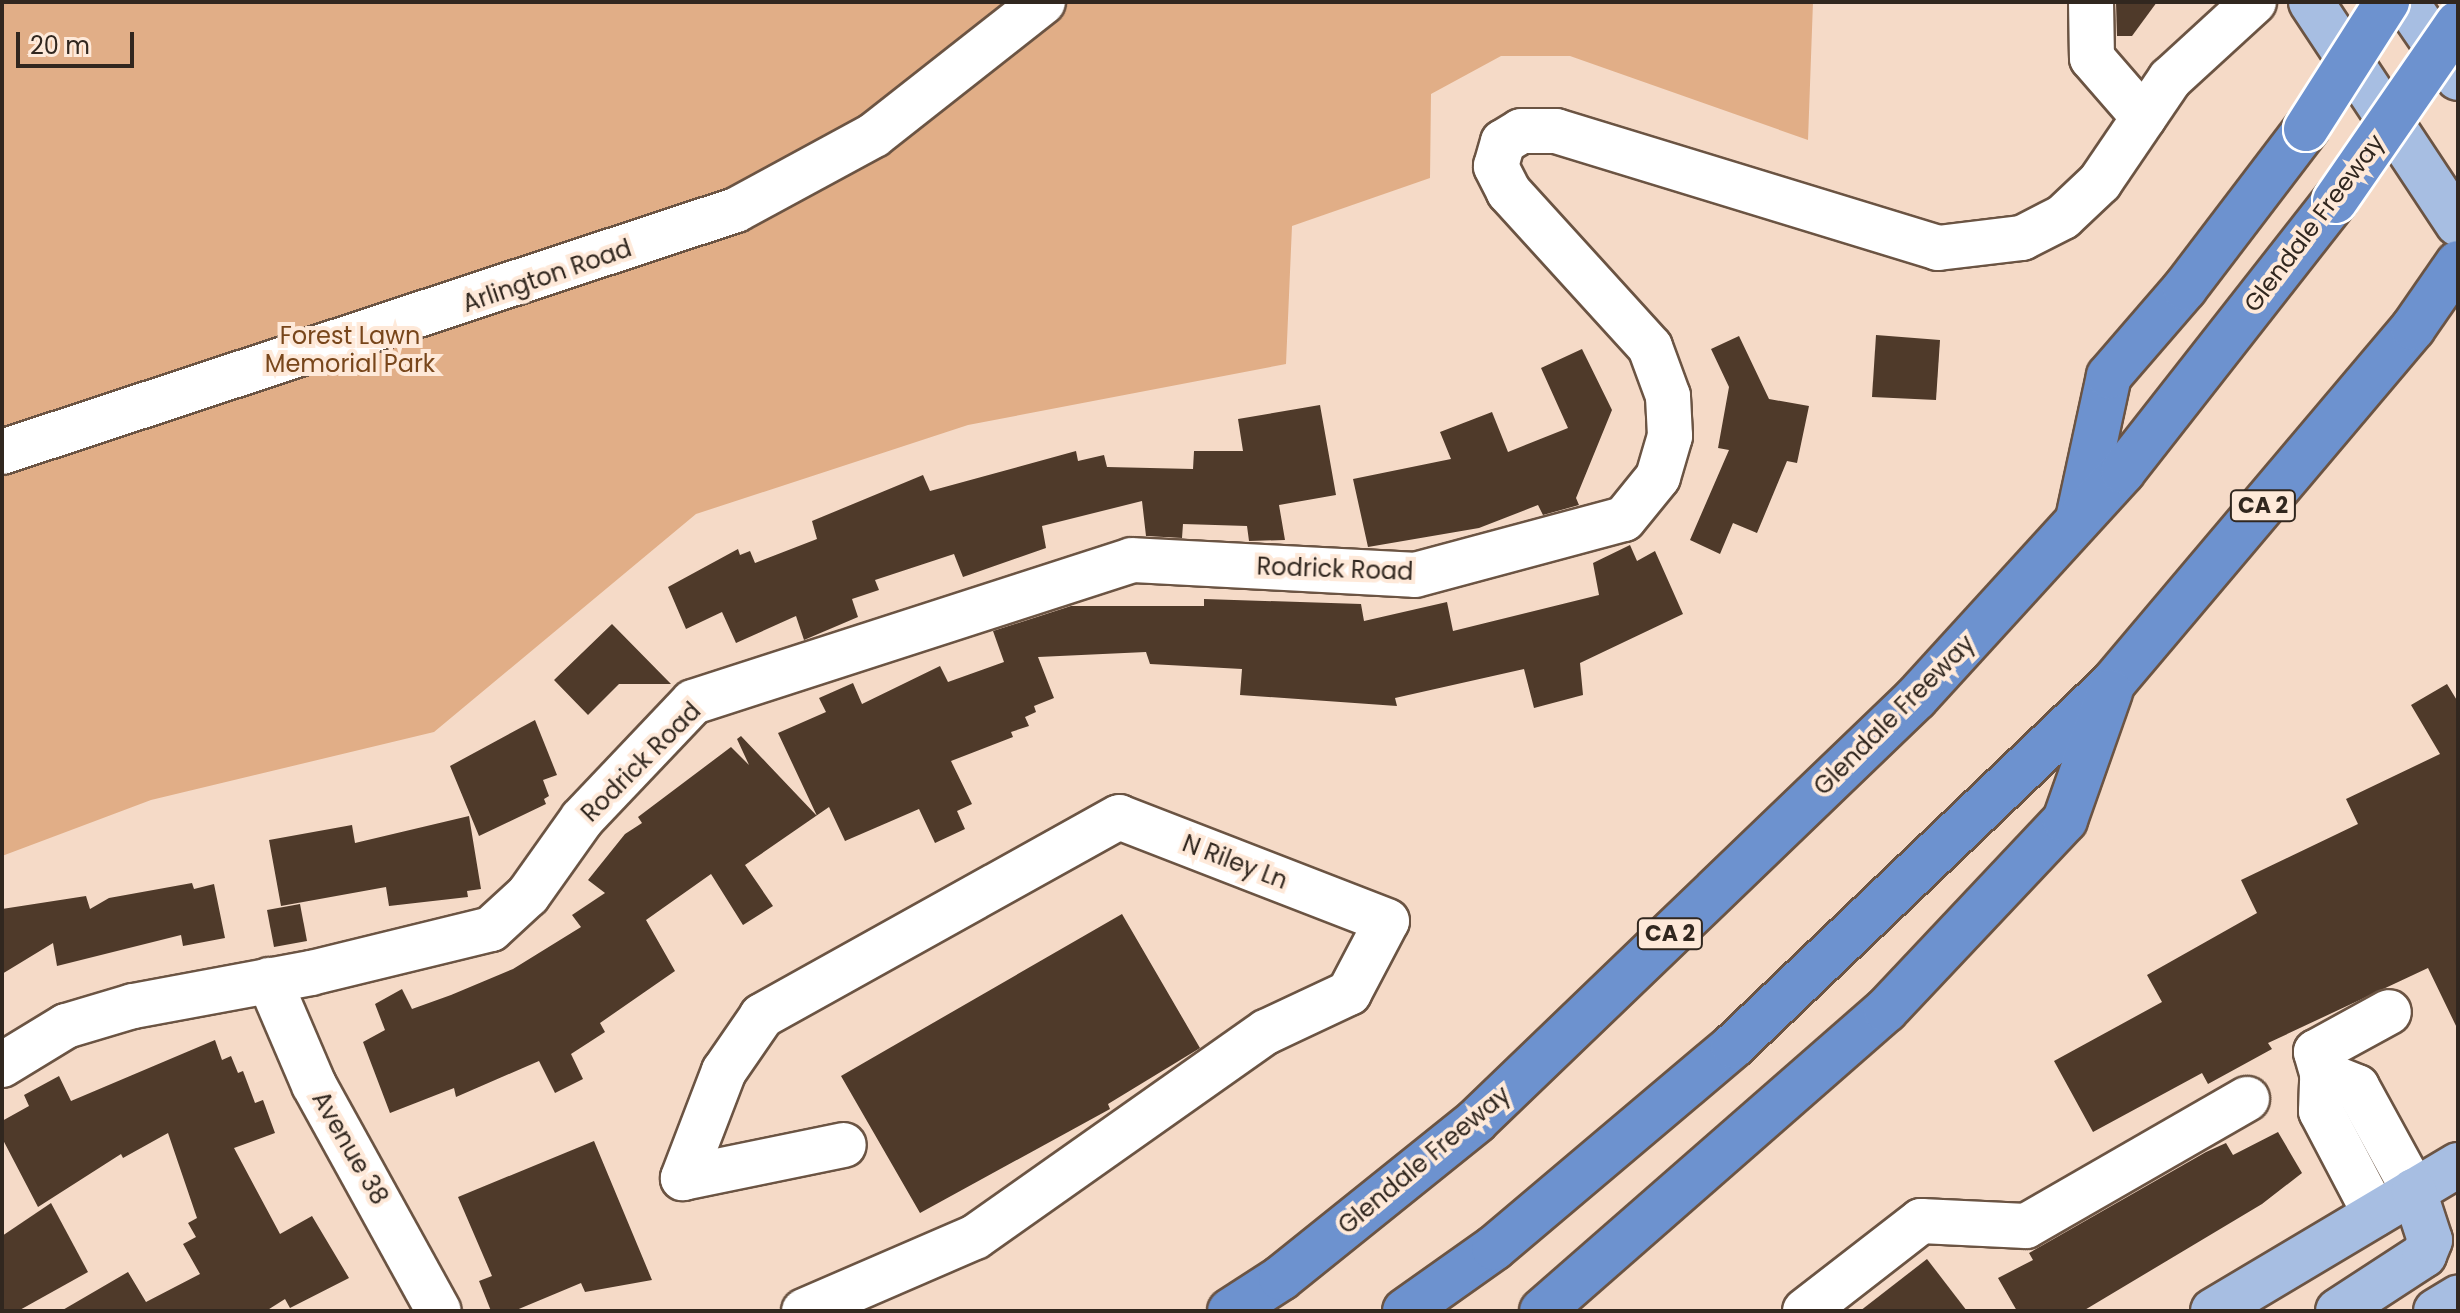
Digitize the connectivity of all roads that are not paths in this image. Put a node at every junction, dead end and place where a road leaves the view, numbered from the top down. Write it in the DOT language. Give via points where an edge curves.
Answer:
graph roads {
  1 [pos="1043,2"];
  2 [pos="2091,2"];
  3 [pos="2254,2"];
  4 [pos="2311,2"];
  5 [pos="2387,2"];
  6 [pos="2406,2"];
  7 [pos="2458,23"];
  8 [pos="2458,78"];
  9 [pos="2144,118"];
  10 [pos="2458,224"];
  11 [pos="2458,263"];
  12 [pos="2,452"];
  13 [pos="2078,521"];
  14 [pos="2113,683"];
  15 [pos="269,980"];
  16 [pos="2389,1012"];
  17 [pos="2,1065"];
  18 [pos="2322,1073"];
  19 [pos="2247,1099"];
  20 [pos="844,1145"];
  21 [pos="2458,1165"];
  22 [pos="2414,1191"];
  23 [pos="2375,1214"];
  24 [pos="2458,1298"];
  25 [pos="439,1311"];
  26 [pos="804,1311"];
  27 [pos="1230,1311"];
  28 [pos="1405,1311"];
  29 [pos="1542,1311"];
  30 [pos="1805,1311"];
  31 [pos="2213,1311"];
  32 [pos="2338,1311"];
  33 [pos="2436,1311"];
  1 -- 12 [label="street, Arlington Road" via="874,135 736,210"];
  2 -- 9 [label="street" via="2092,58"];
  3 -- 9 [label="street, Rodrick Road" via="2170,79"];
  4 -- 10 [label="main road"];
  5 -- 13 [label="highway, bridge" via="2306,129 2185,288 2109,376"];
  6 -- 8 [label="main road"];
  7 -- 13 [label="highway, Glendale Freeway / CA 2, bridge" via="2335,201"];
  9 -- 15 [label="street, Rodrick Road" via="2100,182 2063,217 2022,238 1938,248 1556,131 1521,131 1503,142 1496,166 1509,192 1650,347 1668,396 1670,436 1658,477 1624,519 1415,575 1132,560 693,702 582,819 528,895 491,929"];
  11 -- 14 [label="highway, CA 2" via="2413,328"];
  13 -- 27 [label="highway, Glendale Freeway / CA 2" via="1916,698 1476,1121 1281,1278"];
  14 -- 28 [label="highway, CA 2" via="1733,1046 1494,1248"];
  14 -- 29 [label="highway" via="2065,820 1886,1010"];
  15 -- 17 [label="street, Rodrick Road" via="133,1006 66,1026"];
  15 -- 25 [label="street, Avenue 38" via="314,1085"];
  16 -- 18 [label="street" via="2316,1052"];
  18 -- 22 [label="street" via="2357,1087"];
  18 -- 23 [label="street" via="2321,1111"];
  19 -- 30 [label="street" via="2026,1226 1921,1221"];
  20 -- 26 [label="street, N Riley Ln" via="683,1178 724,1071 762,1016 1119,817 1387,921 1349,993 1266,1032 975,1237"];
  21 -- 22 [label="main road"];
  22 -- 23 [label="main road"];
  22 -- 32 [label="main road" via="2430,1240 2424,1255"];
  23 -- 31 [label="main road"];
  24 -- 33 [label="main road"];
}
